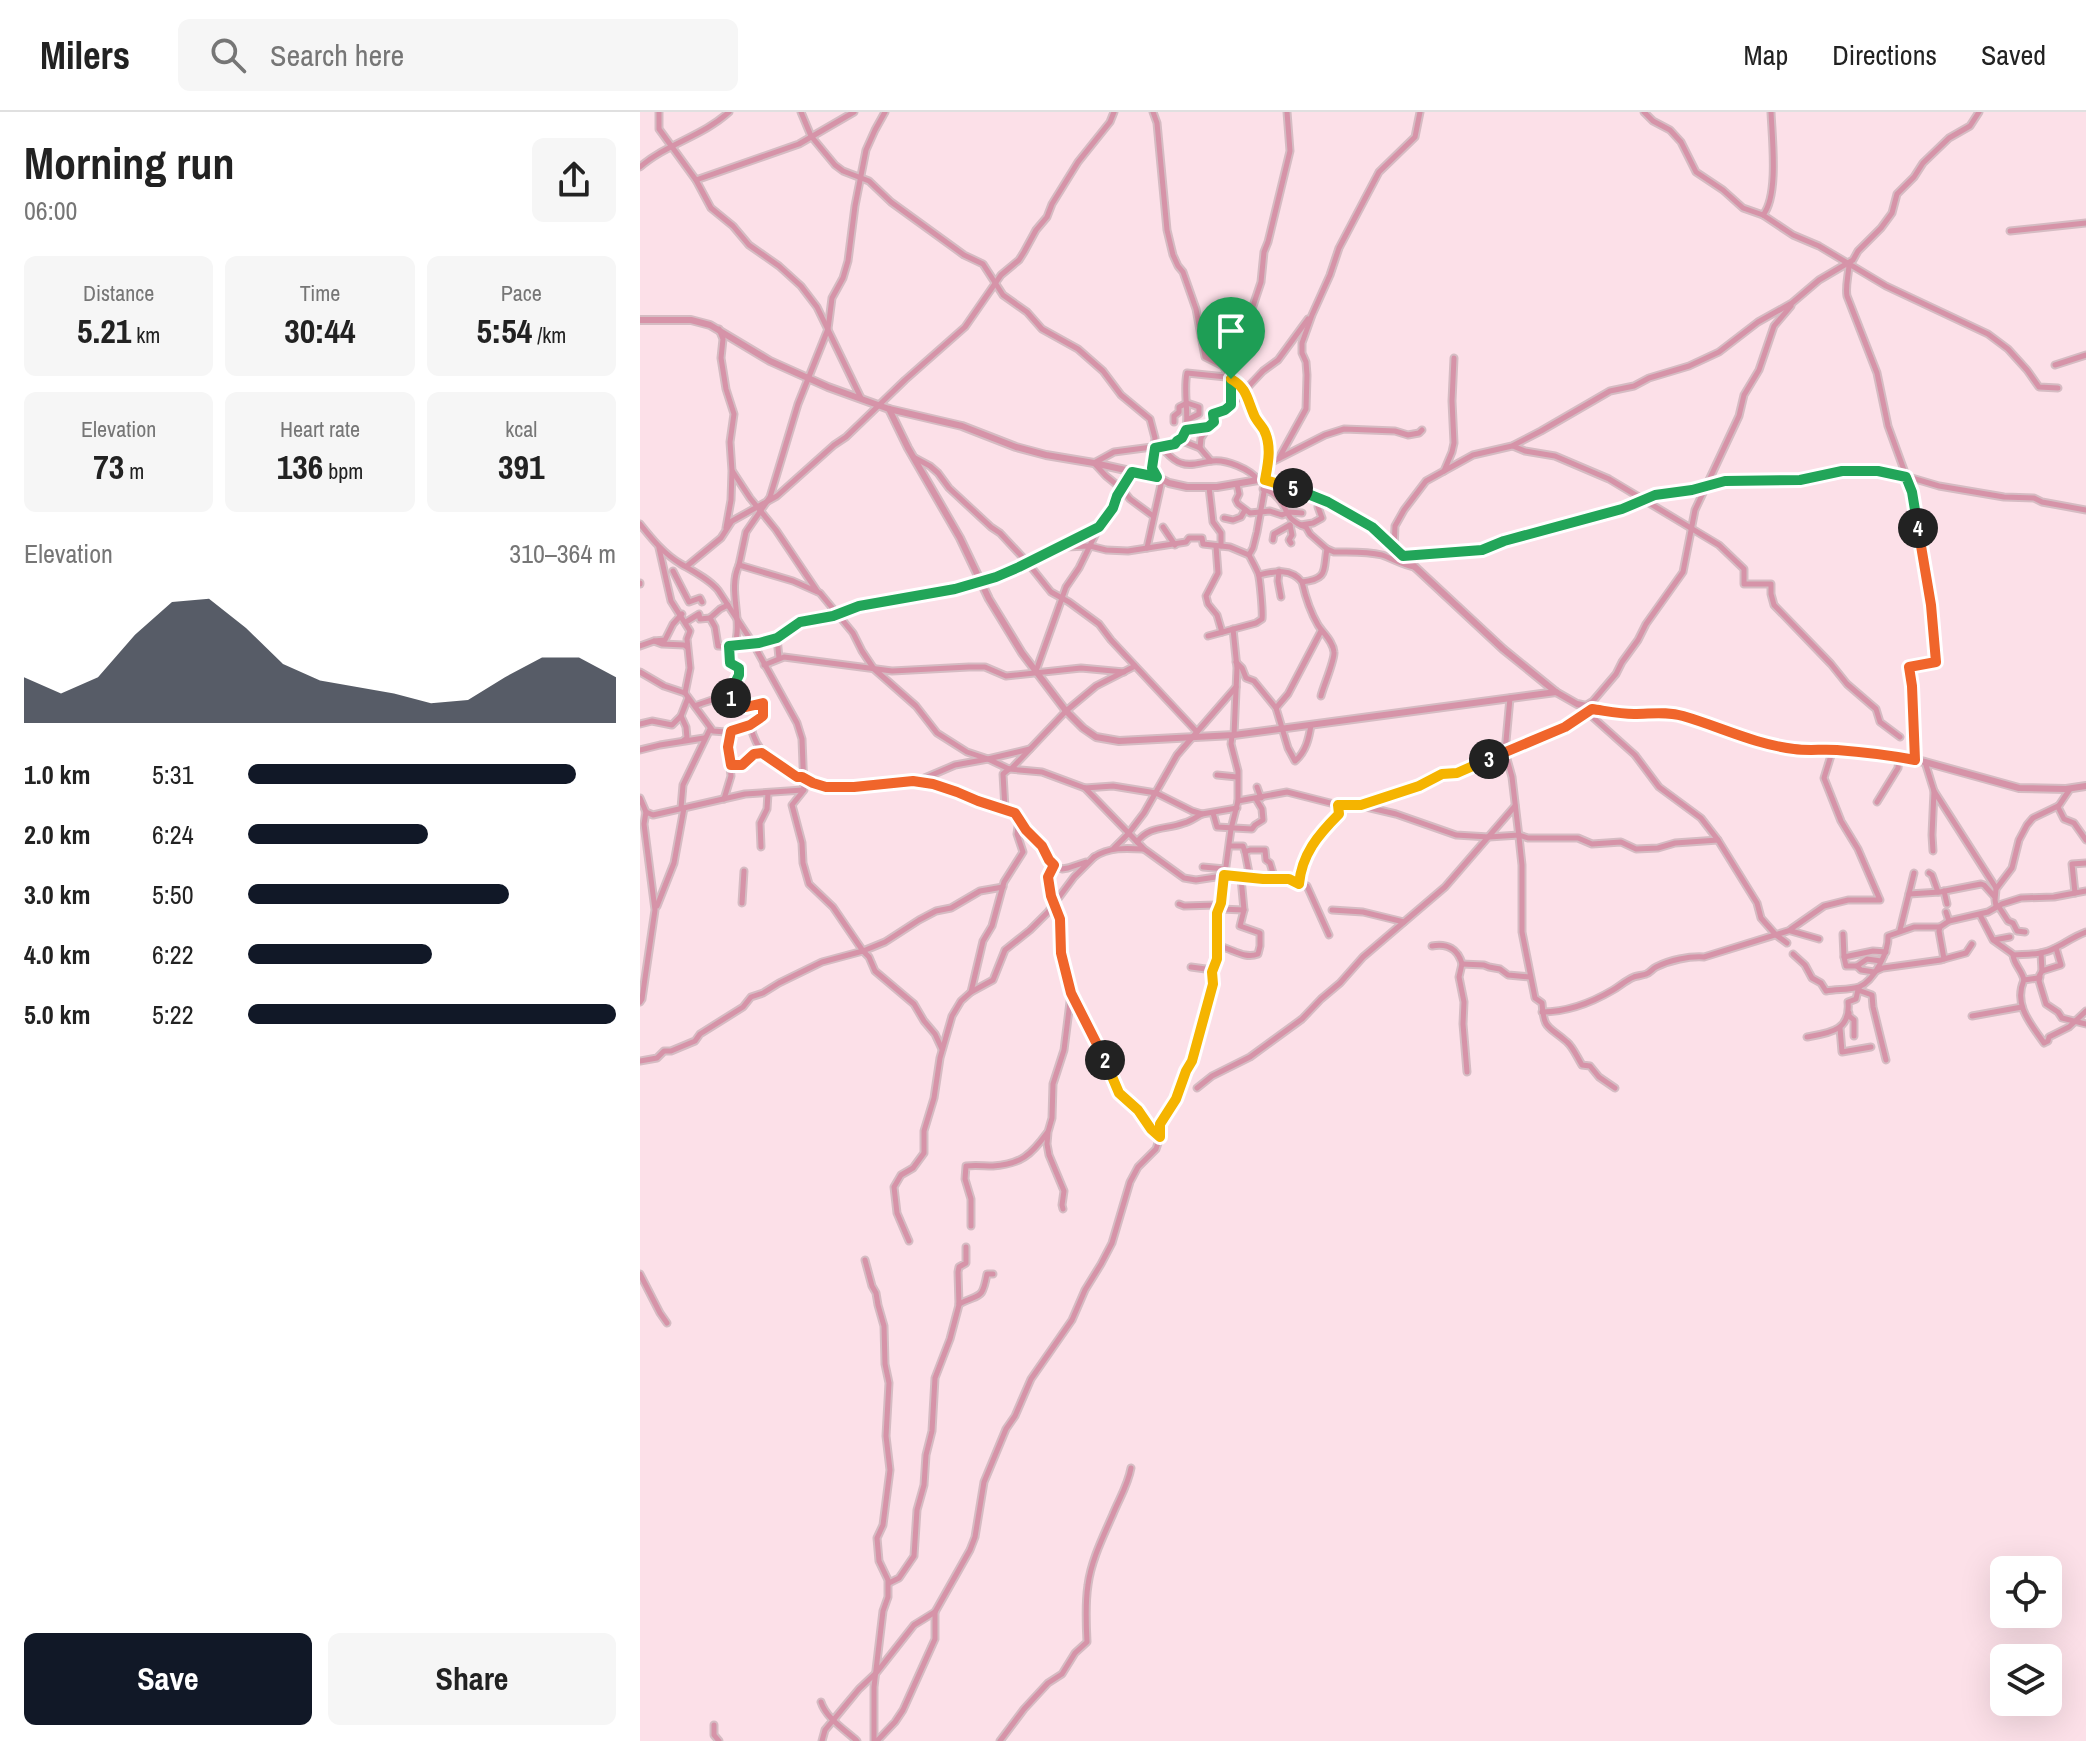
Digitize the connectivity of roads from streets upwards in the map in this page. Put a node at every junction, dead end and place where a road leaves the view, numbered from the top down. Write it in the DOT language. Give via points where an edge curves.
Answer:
graph roads {
  1 [pos="659,112"];
  2 [pos="729,112"];
  3 [pos="801,112"];
  4 [pos="854,112"];
  5 [pos="885,112"];
  6 [pos="1114,112"];
  7 [pos="1153,112"];
  8 [pos="1287,112"];
  9 [pos="1420,112"];
  10 [pos="1644,112"];
  11 [pos="1771,112"];
  12 [pos="1979,112"];
  13 [pos="811,136"];
  14 [pos="671,146"];
  15 [pos="640,167"];
  16 [pos="860,177"];
  17 [pos="696,180"];
  18 [pos="1763,215"];
  19 [pos="2086,223"];
  20 [pos="2010,231"];
  21 [pos="1849,263"];
  22 [pos="995,285"];
  23 [pos="1792,303"];
  24 [pos="1312,315"];
  25 [pos="640,320"];
  26 [pos="719,329"];
  27 [pos="828,329"];
  28 [pos="2086,355"];
  29 [pos="1454,358"];
  30 [pos="2055,365"];
  31 [pos="809,378"];
  32 [pos="1231,379"];
  33 [pos="2058,388"];
  34 [pos="1245,389"];
  35 [pos="861,399"];
  36 [pos="1187,403"];
  37 [pos="880,405"];
  38 [pos="1231,405"];
  39 [pos="889,409"];
  40 [pos="1189,420"];
  41 [pos="1174,422"];
  42 [pos="1208,427"];
  43 [pos="1186,430"];
  44 [pos="1422,430"];
  45 [pos="1182,438"];
  46 [pos="1512,446"];
  47 [pos="1158,448"];
  48 [pos="1200,448"];
  49 [pos="915,458"];
  50 [pos="1279,458"];
  51 [pos="1211,461"];
  52 [pos="1094,463"];
  53 [pos="1269,464"];
  54 [pos="732,471"];
  55 [pos="1444,471"];
  56 [pos="1132,472"];
  57 [pos="1906,477"];
  58 [pos="1160,478"];
  59 [pos="1262,480"];
  60 [pos="1237,484"];
  61 [pos="1706,486"];
  62 [pos="1209,487"];
  63 [pos="1122,489"];
  64 [pos="1263,489"];
  65 [pos="1319,498"];
  66 [pos="1644,499"];
  67 [pos="765,502"];
  68 [pos="758,508"];
  69 [pos="1245,510"];
  70 [pos="2086,510"];
  71 [pos="1260,512"];
  72 [pos="1302,513"];
  73 [pos="1287,514"];
  74 [pos="1153,516"];
  75 [pos="1224,518"];
  76 [pos="1291,522"];
  77 [pos="640,524"];
  78 [pos="1300,526"];
  79 [pos="1099,527"];
  80 [pos="1163,527"];
  81 [pos="725,529"];
  82 [pos="1691,529"];
  83 [pos="1273,540"];
  84 [pos="1291,543"];
  85 [pos="1175,545"];
  86 [pos="1090,546"];
  87 [pos="1219,546"];
  88 [pos="659,547"];
  89 [pos="1147,548"];
  90 [pos="1327,549"];
  91 [pos="1394,549"];
  92 [pos="1055,550"];
  93 [pos="1249,555"];
  94 [pos="1403,556"];
  95 [pos="1028,563"];
  96 [pos="684,565"];
  97 [pos="739,565"];
  98 [pos="1415,567"];
  99 [pos="673,571"];
  100 [pos="1279,571"];
  101 [pos="1259,575"];
  102 [pos="665,576"];
  103 [pos="981,581"];
  104 [pos="1302,582"];
  105 [pos="817,592"];
  106 [pos="1281,597"];
  107 [pos="1062,598"];
  108 [pos="702,602"];
  109 [pos="728,605"];
  110 [pos="682,614"];
  111 [pos="839,614"];
  112 [pos="710,618"];
  113 [pos="686,622"];
  114 [pos="737,622"];
  115 [pos="1233,629"];
  116 [pos="1321,631"];
  117 [pos="1222,632"];
  118 [pos="1208,636"];
  119 [pos="777,638"];
  120 [pos="654,641"];
  121 [pos="754,645"];
  122 [pos="640,646"];
  123 [pos="731,646"];
  124 [pos="688,648"];
  125 [pos="779,658"];
  126 [pos="1236,662"];
  127 [pos="764,665"];
  128 [pos="1135,666"];
  129 [pos="874,669"];
  130 [pos="640,672"];
  131 [pos="1036,672"];
  132 [pos="1124,672"];
  133 [pos="1236,687"];
  134 [pos="1556,692"];
  135 [pos="730,693"];
  136 [pos="687,695"];
  137 [pos="1321,696"];
  138 [pos="1510,698"];
  139 [pos="695,706"];
  140 [pos="1276,708"];
  141 [pos="1588,709"];
  142 [pos="1066,711"];
  143 [pos="681,716"];
  144 [pos="640,724"];
  145 [pos="750,725"];
  146 [pos="1311,725"];
  147 [pos="710,729"];
  148 [pos="1281,729"];
  149 [pos="731,731"];
  150 [pos="1195,735"];
  151 [pos="1233,736"];
  152 [pos="1900,737"];
  153 [pos="704,738"];
  154 [pos="681,742"];
  155 [pos="1030,749"];
  156 [pos="1833,749"];
  157 [pos="640,750"];
  158 [pos="1505,752"];
  159 [pos="762,753"];
  160 [pos="1899,757"];
  161 [pos="988,759"];
  162 [pos="1915,760"];
  163 [pos="1925,762"];
  164 [pos="731,765"];
  165 [pos="1010,768"];
  166 [pos="1217,775"];
  167 [pos="802,777"];
  168 [pos="1237,777"];
  169 [pos="913,781"];
  170 [pos="2086,786"];
  171 [pos="1257,787"];
  172 [pos="1085,788"];
  173 [pos="2070,789"];
  174 [pos="804,790"];
  175 [pos="1934,791"];
  176 [pos="768,793"];
  177 [pos="1156,793"];
  178 [pos="640,798"];
  179 [pos="1259,798"];
  180 [pos="724,800"];
  181 [pos="1877,802"];
  182 [pos="1237,805"];
  183 [pos="1338,805"];
  184 [pos="1361,805"];
  185 [pos="1516,805"];
  186 [pos="2058,806"];
  187 [pos="682,808"];
  188 [pos="1005,810"];
  189 [pos="643,811"];
  190 [pos="1213,813"];
  191 [pos="1202,814"];
  192 [pos="1019,819"];
  193 [pos="1231,829"];
  194 [pos="1314,830"];
  195 [pos="1324,833"];
  196 [pos="1128,834"];
  197 [pos="1519,835"];
  198 [pos="1489,837"];
  199 [pos="2086,837"];
  200 [pos="1718,840"];
  201 [pos="1137,842"];
  202 [pos="1230,846"];
  203 [pos="761,847"];
  204 [pos="1144,849"];
  205 [pos="1112,850"];
  206 [pos="1933,851"];
  207 [pos="1245,852"];
  208 [pos="1094,857"];
  209 [pos="2086,863"];
  210 [pos="1054,865"];
  211 [pos="1203,867"];
  212 [pos="744,871"];
  213 [pos="1225,872"];
  214 [pos="1914,873"];
  215 [pos="1929,873"];
  216 [pos="1241,878"];
  217 [pos="1250,878"];
  218 [pos="1275,880"];
  219 [pos="1299,884"];
  220 [pos="1003,887"];
  221 [pos="1996,889"];
  222 [pos="2086,891"];
  223 [pos="1941,892"];
  224 [pos="2075,893"];
  225 [pos="1909,894"];
  226 [pos="1995,898"];
  227 [pos="742,903"];
  228 [pos="1054,904"];
  229 [pos="1179,904"];
  230 [pos="1947,904"];
  231 [pos="1999,907"];
  232 [pos="1220,908"];
  233 [pos="655,910"];
  234 [pos="1244,910"];
  235 [pos="1332,910"];
  236 [pos="1946,912"];
  237 [pos="1980,915"];
  238 [pos="1949,921"];
  239 [pos="1404,922"];
  240 [pos="1940,927"];
  241 [pos="1791,930"];
  242 [pos="1899,931"];
  243 [pos="2025,932"];
  244 [pos="2086,932"];
  245 [pos="1843,934"];
  246 [pos="1329,935"];
  247 [pos="1776,935"];
  248 [pos="2010,937"];
  249 [pos="1819,939"];
  250 [pos="1993,940"];
  251 [pos="1787,943"];
  252 [pos="1972,944"];
  253 [pos="1432,946"];
  254 [pos="2056,948"];
  255 [pos="863,951"];
  256 [pos="1217,951"];
  257 [pos="1886,952"];
  258 [pos="2041,953"];
  259 [pos="1793,954"];
  260 [pos="2013,955"];
  261 [pos="1844,957"];
  262 [pos="1944,959"];
  263 [pos="1881,961"];
  264 [pos="1462,964"];
  265 [pos="1856,966"];
  266 [pos="1191,967"];
  267 [pos="1213,970"];
  268 [pos="1874,972"];
  269 [pos="1530,977"];
  270 [pos="2039,977"];
  271 [pos="2024,980"];
  272 [pos="1858,988"];
  273 [pos="971,992"];
  274 [pos="1071,993"];
  275 [pos="640,1002"];
  276 [pos="2022,1007"];
  277 [pos="2086,1011"];
  278 [pos="1542,1012"];
  279 [pos="1849,1012"];
  280 [pos="1972,1016"];
  281 [pos="2075,1022"];
  282 [pos="2086,1024"];
  283 [pos="1840,1028"];
  284 [pos="1854,1036"];
  285 [pos="1807,1037"];
  286 [pos="1871,1047"];
  287 [pos="942,1050"];
  288 [pos="1886,1060"];
  289 [pos="640,1061"];
  290 [pos="1467,1072"];
  291 [pos="1197,1088"];
  292 [pos="1615,1088"];
  293 [pos="1048,1132"];
  294 [pos="1160,1137"];
  295 [pos="1063,1209"];
  296 [pos="971,1226"];
  297 [pos="909,1241"];
  298 [pos="966,1247"];
  299 [pos="865,1260"];
  300 [pos="640,1274"];
  301 [pos="993,1274"];
  302 [pos="959,1305"];
  303 [pos="667,1323"];
  304 [pos="1131,1468"];
  305 [pos="888,1584"];
  306 [pos="935,1612"];
  307 [pos="877,1672"];
  308 [pos="821,1702"];
  309 [pos="833,1719"];
  310 [pos="714,1725"];
  311 [pos="719,1741"];
  312 [pos="822,1741"];
  313 [pos="857,1741"];
  314 [pos="876,1741"];
  315 [pos="1000,1741"];
  1 -- 14 [label="street" via="659,129"];
  2 -- 14 [label="street"];
  3 -- 13 [label="street"];
  4 -- 13 [label="street"];
  5 -- 16 [label="street" via="866,150"];
  6 -- 22 [label="street" via="1019,260"];
  7 -- 32 [label="street" via="1169,242 1196,309 1205,357 1223,366"];
  8 -- 32 [label="street" via="1290,151 1261,263 1261,282"];
  9 -- 24 [label="street" via="1415,137 1379,172 1351,223"];
  10 -- 18 [label="street" via="1681,142 1696,172 1743,208"];
  11 -- 18 [label="street" via="1773,179"];
  12 -- 21 [label="street" via="1970,126 1923,163 1897,194 1881,228"];
  13 -- 16 [label="street" via="835,165"];
  13 -- 17 [label="street"];
  14 -- 15 [label="street"];
  14 -- 17 [label="street"];
  16 -- 22 [label="street" via="983,264"];
  16 -- 27 [label="street" via="848,261 832,298"];
  17 -- 27 [label="street" via="711,208 801,286"];
  18 -- 21 [label="street"];
  19 -- 20 [label="street"];
  21 -- 23 [label="street"];
  21 -- 33 [label="street" via="1988,334 2008,349 2039,387"];
  21 -- 57 [label="street" via="1847,296 1877,373"];
  22 -- 37 [label="street" via="965,327"];
  22 -- 47 [label="street" via="1042,329 1103,371 1150,419"];
  23 -- 46 [label="street" via="1719,352 1610,391"];
  23 -- 61 [label="street" via="1774,326"];
  24 -- 34 [label="street" via="1278,360"];
  24 -- 50 [label="street" via="1302,343 1306,409"];
  25 -- 26 [label="street" via="691,320"];
  26 -- 31 [label="street"];
  26 -- 54 [label="street" via="734,414"];
  27 -- 31 [label="street"];
  27 -- 35 [label="street"];
  28 -- 30 [label="street"];
  29 -- 55 [label="street" via="1454,443"];
  31 -- 35 [label="street"];
  31 -- 67 [label="street"];
  32 -- 34 [label="street"];
  32 -- 36 [label="street" via="1187,373"];
  32 -- 38 [label="street"];
  34 -- 38 [label="street"];
  34 -- 53 [label="street" via="1265,432"];
  35 -- 37 [label="street"];
  36 -- 40 [label="street"];
  36 -- 40 [label="street" via="1200,410"];
  36 -- 41 [label="street" via="1179,407"];
  37 -- 39 [label="street"];
  37 -- 67 [label="street"];
  38 -- 42 [label="street" via="1213,414"];
  39 -- 49 [label="street"];
  39 -- 52 [label="street" via="962,426 1046,455"];
  40 -- 43 [label="street"];
  42 -- 43 [label="street"];
  42 -- 48 [label="street"];
  43 -- 45 [label="street"];
  44 -- 50 [label="street" via="1408,435 1344,429"];
  45 -- 47 [label="street"];
  45 -- 48 [label="street"];
  46 -- 55 [label="street" via="1473,455"];
  46 -- 66 [label="street" via="1555,456"];
  47 -- 51 [label="street" via="1188,465"];
  47 -- 52 [label="street" via="1114,452"];
  47 -- 58 [label="street" via="1152,468"];
  48 -- 51 [label="street"];
  49 -- 95 [label="street" via="938,473"];
  49 -- 103 [label="street"];
  50 -- 53 [label="street"];
  51 -- 59 [label="street" via="1248,469"];
  52 -- 56 [label="street"];
  52 -- 63 [label="street"];
  53 -- 59 [label="street"];
  54 -- 68 [label="street"];
  54 -- 81 [label="street"];
  55 -- 91 [label="street" via="1426,481 1404,510 1395,526"];
  56 -- 58 [label="street"];
  56 -- 63 [label="street"];
  57 -- 61 [label="street" via="1842,471 1800,480"];
  57 -- 70 [label="street"];
  57 -- 162 [label="street" via="1931,605 1936,662 1909,667"];
  58 -- 62 [label="street"];
  58 -- 74 [label="street"];
  59 -- 60 [label="street"];
  59 -- 64 [label="street"];
  59 -- 65 [label="street"];
  60 -- 62 [label="street"];
  60 -- 69 [label="street" via="1236,500"];
  61 -- 66 [label="street"];
  61 -- 82 [label="street"];
  62 -- 87 [label="street" via="1213,522 1221,533"];
  63 -- 74 [label="street"];
  63 -- 79 [label="street"];
  64 -- 71 [label="street"];
  64 -- 73 [label="street" via="1278,497"];
  65 -- 78 [label="street" via="1322,518"];
  65 -- 91 [label="street" via="1372,527"];
  66 -- 82 [label="street"];
  66 -- 94 [label="street" via="1482,550"];
  67 -- 68 [label="street"];
  68 -- 81 [label="street"];
  68 -- 97 [label="street"];
  68 -- 105 [label="street"];
  69 -- 71 [label="street"];
  69 -- 75 [label="street" via="1241,517"];
  71 -- 73 [label="street"];
  71 -- 93 [label="street"];
  72 -- 73 [label="street"];
  73 -- 76 [label="street"];
  74 -- 89 [label="street"];
  76 -- 78 [label="street"];
  76 -- 83 [label="street"];
  76 -- 84 [label="street"];
  77 -- 88 [label="street"];
  78 -- 90 [label="street"];
  79 -- 86 [label="street"];
  79 -- 92 [label="street"];
  80 -- 85 [label="street"];
  81 -- 96 [label="street" via="721,538"];
  82 -- 141 [label="street" via="1683,572"];
  82 -- 152 [label="street" via="1737,560 1744,569 1744,584 1771,584 1774,605 1876,709 1880,722"];
  85 -- 87 [label="street" via="1202,538 1203,544"];
  85 -- 89 [label="street"];
  86 -- 89 [label="street"];
  86 -- 92 [label="street"];
  86 -- 107 [label="street"];
  87 -- 93 [label="street"];
  87 -- 117 [label="street" via="1218,573 1206,596"];
  88 -- 96 [label="street"];
  88 -- 102 [label="street"];
  90 -- 98 [label="street" via="1378,554"];
  90 -- 104 [label="street" via="1324,575"];
  91 -- 94 [label="street"];
  92 -- 95 [label="street"];
  93 -- 101 [label="street"];
  94 -- 98 [label="street"];
  95 -- 103 [label="street"];
  95 -- 107 [label="street"];
  96 -- 99 [label="street"];
  96 -- 109 [label="street" via="713,584"];
  97 -- 105 [label="street"];
  97 -- 114 [label="street" via="733,596"];
  98 -- 134 [label="street"];
  99 -- 102 [label="street"];
  99 -- 108 [label="street" via="689,602"];
  100 -- 101 [label="street"];
  100 -- 104 [label="street"];
  100 -- 106 [label="street"];
  101 -- 115 [label="street" via="1262,619"];
  102 -- 110 [label="street" via="671,601"];
  103 -- 111 [label="street"];
  103 -- 131 [label="street"];
  104 -- 116 [label="street"];
  105 -- 111 [label="street"];
  107 -- 128 [label="street" via="1099,624"];
  107 -- 131 [label="street"];
  109 -- 112 [label="street"];
  109 -- 114 [label="street"];
  110 -- 113 [label="street"];
  110 -- 120 [label="street" via="665,640"];
  111 -- 119 [label="street" via="800,622"];
  111 -- 129 [label="street"];
  112 -- 113 [label="street" via="700,619 699,614"];
  112 -- 123 [label="street" via="718,646"];
  113 -- 124 [label="street"];
  114 -- 121 [label="street"];
  114 -- 123 [label="street" via="738,635"];
  115 -- 117 [label="street"];
  115 -- 126 [label="street"];
  116 -- 137 [label="street" via="1334,653"];
  116 -- 140 [label="street"];
  117 -- 118 [label="street"];
  119 -- 121 [label="street"];
  119 -- 125 [label="street"];
  120 -- 122 [label="street"];
  120 -- 124 [label="street"];
  121 -- 123 [label="street"];
  121 -- 127 [label="street"];
  123 -- 135 [label="street" via="730,663 739,668 739,675"];
  124 -- 136 [label="street"];
  125 -- 127 [label="street"];
  125 -- 129 [label="street"];
  126 -- 133 [label="street"];
  126 -- 140 [label="street"];
  127 -- 167 [label="street" via="798,726"];
  128 -- 132 [label="street"];
  128 -- 150 [label="street"];
  129 -- 131 [label="street" via="985,667 1006,676"];
  129 -- 161 [label="street" via="937,733"];
  130 -- 136 [label="street"];
  131 -- 132 [label="street"];
  131 -- 142 [label="street"];
  132 -- 142 [label="street" via="1096,686"];
  133 -- 150 [label="street"];
  133 -- 151 [label="street"];
  134 -- 138 [label="street"];
  134 -- 141 [label="street"];
  135 -- 139 [label="street"];
  135 -- 145 [label="street" via="733,700 743,699 746,707 763,703 763,716"];
  136 -- 139 [label="street"];
  136 -- 143 [label="street"];
  138 -- 146 [label="street"];
  138 -- 158 [label="street"];
  139 -- 147 [label="street"];
  140 -- 148 [label="street"];
  141 -- 156 [label="street" via="1681,715 1769,745"];
  141 -- 158 [label="street" via="1565,727"];
  141 -- 200 [label="street" via="1659,787 1701,818"];
  142 -- 150 [label="street" via="1106,740"];
  142 -- 155 [label="street"];
  143 -- 144 [label="street" via="672,725"];
  143 -- 154 [label="street" via="687,738"];
  145 -- 149 [label="street"];
  145 -- 159 [label="street"];
  146 -- 148 [label="street"];
  146 -- 148 [label="street" via="1308,743 1295,761"];
  147 -- 149 [label="street"];
  147 -- 153 [label="street"];
  148 -- 151 [label="street"];
  149 -- 164 [label="street"];
  150 -- 151 [label="street"];
  150 -- 177 [label="street"];
  151 -- 168 [label="street"];
  153 -- 154 [label="street"];
  153 -- 187 [label="street" via="683,785"];
  154 -- 157 [label="street"];
  155 -- 161 [label="street"];
  155 -- 165 [label="street"];
  156 -- 160 [label="street"];
  156 -- 241 [label="street" via="1824,778 1880,900 1824,906"];
  158 -- 184 [label="street"];
  158 -- 185 [label="street"];
  159 -- 164 [label="street"];
  159 -- 167 [label="street"];
  160 -- 162 [label="street"];
  160 -- 181 [label="street"];
  161 -- 165 [label="street"];
  161 -- 169 [label="street"];
  162 -- 163 [label="street"];
  163 -- 173 [label="street" via="2019,788"];
  163 -- 175 [label="street"];
  164 -- 180 [label="street"];
  165 -- 172 [label="street" via="1042,772"];
  165 -- 188 [label="street" via="1003,774"];
  166 -- 168 [label="street"];
  167 -- 169 [label="street" via="837,788"];
  167 -- 174 [label="street"];
  168 -- 182 [label="street"];
  169 -- 188 [label="street"];
  170 -- 173 [label="street"];
  171 -- 179 [label="street"];
  172 -- 177 [label="street"];
  172 -- 196 [label="street"];
  173 -- 186 [label="street"];
  174 -- 176 [label="street"];
  174 -- 255 [label="street" via="792,805 809,884 833,907"];
  175 -- 206 [label="street"];
  175 -- 221 [label="street"];
  176 -- 180 [label="street"];
  176 -- 203 [label="street" via="760,823"];
  177 -- 191 [label="street"];
  177 -- 196 [label="street"];
  178 -- 189 [label="street"];
  179 -- 182 [label="street"];
  179 -- 183 [label="street" via="1287,792"];
  179 -- 193 [label="street" via="1263,820 1252,829"];
  180 -- 187 [label="street"];
  182 -- 190 [label="street"];
  182 -- 193 [label="street"];
  183 -- 184 [label="street"];
  183 -- 195 [label="street" via="1339,814"];
  184 -- 198 [label="street" via="1456,835"];
  185 -- 197 [label="street"];
  185 -- 198 [label="street"];
  186 -- 199 [label="street" via="2064,819"];
  186 -- 221 [label="street" via="2027,825 2012,868"];
  187 -- 189 [label="street" via="653,815"];
  187 -- 233 [label="street" via="674,863"];
  188 -- 192 [label="street"];
  189 -- 233 [label="street"];
  190 -- 191 [label="street"];
  190 -- 193 [label="street" via="1216,826"];
  191 -- 201 [label="street" via="1150,830"];
  192 -- 210 [label="street"];
  192 -- 220 [label="street" via="1023,852"];
  193 -- 202 [label="street"];
  194 -- 195 [label="street"];
  195 -- 219 [label="street" via="1300,866"];
  196 -- 201 [label="street"];
  196 -- 205 [label="street"];
  197 -- 198 [label="street"];
  197 -- 200 [label="street" via="1621,842 1636,849"];
  197 -- 269 [label="street" via="1522,932"];
  198 -- 239 [label="street" via="1445,887"];
  200 -- 247 [label="street"];
  201 -- 204 [label="street"];
  202 -- 207 [label="street" via="1243,846"];
  202 -- 213 [label="street"];
  204 -- 205 [label="street"];
  204 -- 213 [label="street" via="1184,878"];
  205 -- 208 [label="street"];
  207 -- 217 [label="street"];
  207 -- 218 [label="street" via="1265,850"];
  208 -- 210 [label="street" via="1083,865"];
  208 -- 228 [label="street"];
  209 -- 224 [label="street" via="2072,864"];
  210 -- 228 [label="street" via="1048,877"];
  211 -- 213 [label="street"];
  212 -- 227 [label="street"];
  213 -- 216 [label="street"];
  213 -- 232 [label="street"];
  214 -- 225 [label="street"];
  215 -- 223 [label="street"];
  216 -- 217 [label="street"];
  216 -- 234 [label="street"];
  217 -- 218 [label="street"];
  218 -- 219 [label="street"];
  219 -- 246 [label="street" via="1307,886"];
  220 -- 255 [label="street" via="936,911"];
  220 -- 273 [label="street"];
  221 -- 226 [label="street"];
  222 -- 224 [label="street"];
  223 -- 225 [label="street"];
  223 -- 226 [label="street" via="1981,884"];
  223 -- 230 [label="street"];
  224 -- 231 [label="street" via="2021,898"];
  225 -- 242 [label="street"];
  226 -- 231 [label="street"];
  228 -- 273 [label="street" via="1005,950 993,980"];
  228 -- 274 [label="street"];
  229 -- 232 [label="street"];
  231 -- 237 [label="street"];
  231 -- 243 [label="street" via="2017,931"];
  232 -- 234 [label="street"];
  232 -- 256 [label="street"];
  233 -- 275 [label="street"];
  234 -- 256 [label="street" via="1240,926 1260,933 1258,954 1247,956 1222,947"];
  235 -- 239 [label="street"];
  236 -- 238 [label="street"];
  237 -- 238 [label="street"];
  237 -- 250 [label="street"];
  238 -- 240 [label="street"];
  239 -- 291 [label="street" via="1302,1019"];
  240 -- 242 [label="street"];
  240 -- 262 [label="street"];
  241 -- 247 [label="street"];
  241 -- 249 [label="street"];
  242 -- 257 [label="street" via="1888,936"];
  244 -- 254 [label="street"];
  245 -- 261 [label="street"];
  247 -- 251 [label="street"];
  247 -- 278 [label="street" via="1673,961 1578,1008"];
  248 -- 250 [label="street"];
  250 -- 260 [label="street"];
  252 -- 262 [label="street" via="1966,953"];
  253 -- 264 [label="street" via="1447,945"];
  254 -- 258 [label="street"];
  254 -- 270 [label="street" via="2061,965"];
  255 -- 287 [label="street" via="875,971 914,1004"];
  255 -- 289 [label="street" via="785,979 751,997 695,1041"];
  256 -- 267 [label="street"];
  257 -- 261 [label="street"];
  257 -- 263 [label="street"];
  258 -- 260 [label="street"];
  258 -- 270 [label="street"];
  259 -- 272 [label="street" via="1826,991"];
  260 -- 271 [label="street"];
  261 -- 265 [label="street" via="1846,966"];
  262 -- 268 [label="street"];
  263 -- 265 [label="street" via="1867,959"];
  263 -- 268 [label="street"];
  264 -- 269 [label="street"];
  264 -- 290 [label="street"];
  265 -- 268 [label="street"];
  266 -- 267 [label="street"];
  267 -- 294 [label="street" via="1192,1061 1160,1124"];
  268 -- 272 [label="street"];
  269 -- 278 [label="street"];
  270 -- 271 [label="street"];
  270 -- 281 [label="street" via="2046,1004"];
  271 -- 276 [label="street"];
  272 -- 279 [label="street" via="1856,999 1848,1002"];
  272 -- 288 [label="street" via="1872,995"];
  273 -- 287 [label="street" via="952,1016"];
  274 -- 293 [label="street"];
  274 -- 294 [label="street" via="1119,1093"];
  276 -- 280 [label="street"];
  276 -- 281 [label="street" via="2044,1043"];
  277 -- 281 [label="street"];
  278 -- 292 [label="street" via="1546,1026 1569,1043 1582,1065"];
  279 -- 283 [label="street"];
  279 -- 284 [label="street"];
  281 -- 282 [label="street"];
  283 -- 285 [label="street"];
  283 -- 286 [label="street" via="1842,1052"];
  287 -- 297 [label="street" via="924,1153 894,1187 897,1213"];
  293 -- 295 [label="street" via="1049,1155 1064,1191"];
  293 -- 296 [label="street" via="1020,1161 966,1166"];
  294 -- 306 [label="street" via="1130,1182 1112,1243 1072,1320 1031,1379 1006,1429 984,1482 970,1550"];
  298 -- 302 [label="street" via="966,1263 958,1272"];
  299 -- 305 [label="street" via="884,1326 889,1383 890,1470 877,1538"];
  300 -- 303 [label="street"];
  301 -- 302 [label="street" via="987,1274 976,1298"];
  302 -- 305 [label="street" via="935,1378 914,1556"];
  304 -- 315 [label="street" via="1088,1584 1087,1642"];
  305 -- 307 [label="street"];
  306 -- 307 [label="street" via="914,1625"];
  306 -- 314 [label="street" via="935,1639 903,1710"];
  307 -- 309 [label="street"];
  307 -- 314 [label="street"];
  308 -- 309 [label="street"];
  309 -- 312 [label="street"];
  309 -- 313 [label="street"];
  310 -- 311 [label="street"];
}
